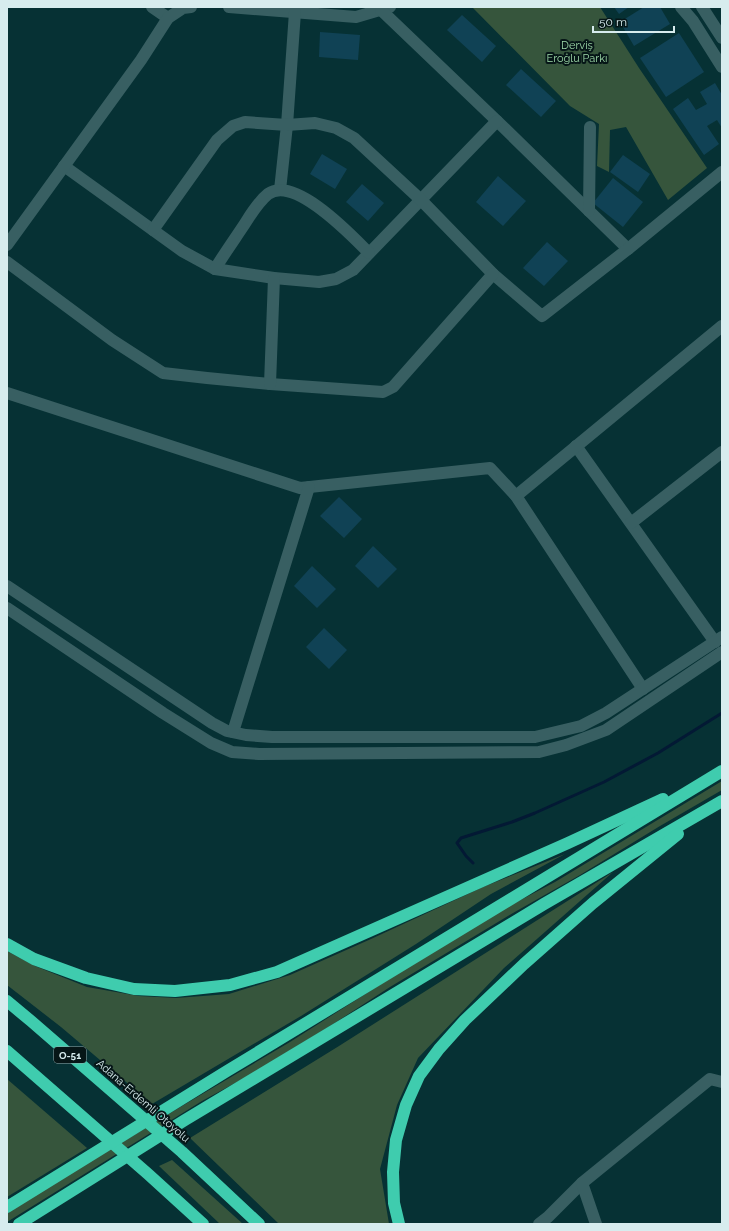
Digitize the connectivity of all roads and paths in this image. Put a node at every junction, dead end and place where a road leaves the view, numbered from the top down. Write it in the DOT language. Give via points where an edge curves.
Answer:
graph roads {
  1 [pos="152,7"];
  2 [pos="191,7"];
  3 [pos="230,7"];
  4 [pos="681,7"];
  5 [pos="702,7"];
  6 [pos="386,9"];
  7 [pos="295,12"];
  8 [pos="168,18"];
  9 [pos="722,38"];
  10 [pos="722,67"];
  11 [pos="497,121"];
  12 [pos="287,124"];
  13 [pos="590,127"];
  14 [pos="64,166"];
  15 [pos="722,172"];
  16 [pos="280,190"];
  17 [pos="421,200"];
  18 [pos="588,211"];
  19 [pos="153,230"];
  20 [pos="7,245"];
  21 [pos="628,249"];
  22 [pos="369,253"];
  23 [pos="7,262"];
  24 [pos="215,269"];
  25 [pos="493,274"];
  26 [pos="274,278"];
  27 [pos="722,326"];
  28 [pos="270,384"];
  29 [pos="9,397"];
  30 [pos="576,446"];
  31 [pos="722,452"];
  32 [pos="308,487"];
  33 [pos="516,496"];
  34 [pos="631,523"];
  35 [pos="7,586"];
  36 [pos="7,608"];
  37 [pos="719,639"];
  38 [pos="722,652"];
  39 [pos="643,689"];
  40 [pos="233,732"];
  41 [pos="722,771"];
  42 [pos="706,781"];
  43 [pos="722,802"];
  44 [pos="7,944"];
  45 [pos="7,1001"];
  46 [pos="7,1051"];
  47 [pos="722,1082"];
  48 [pos="582,1183"];
  49 [pos="7,1207"];
  50 [pos="19,1224"];
  51 [pos="203,1224"];
  52 [pos="259,1224"];
  53 [pos="399,1224"];
  54 [pos="539,1224"];
  55 [pos="596,1224"];
  1 -- 8 [label="street"];
  2 -- 8 [label="street" via="183,8"];
  3 -- 7 [label="street"];
  4 -- 10 [label="street" via="693,21"];
  5 -- 9 [label="street"];
  6 -- 7 [label="street" via="356,18"];
  6 -- 11 [label="street"];
  7 -- 12 [label="street"];
  8 -- 14 [label="street" via="141,60"];
  11 -- 17 [label="street"];
  11 -- 18 [label="street"];
  12 -- 16 [label="street"];
  12 -- 17 [label="street" via="315,123 336,128 354,138"];
  12 -- 19 [label="street" via="245,122 234,126 217,140"];
  13 -- 18 [label="street"];
  14 -- 19 [label="street"];
  14 -- 20 [label="street"];
  15 -- 21 [label="street"];
  16 -- 22 [label="street" via="307,199 337,222"];
  16 -- 24 [label="street" via="270,193 259,203"];
  17 -- 22 [label="street"];
  17 -- 25 [label="street"];
  18 -- 21 [label="street"];
  19 -- 24 [label="street" via="182,252"];
  21 -- 25 [label="street" via="542,316"];
  22 -- 26 [label="street" via="353,270 336,279 319,282"];
  23 -- 28 [label="street" via="112,340 163,373"];
  24 -- 26 [label="street"];
  25 -- 28 [label="street" via="388,390 383,392"];
  26 -- 28 [label="street"];
  27 -- 30 [label="street"];
  29 -- 32 [label="street" via="300,488"];
  30 -- 33 [label="street"];
  30 -- 34 [label="street"];
  31 -- 34 [label="street"];
  32 -- 33 [label="street" via="490,468"];
  32 -- 40 [label="street"];
  33 -- 39 [label="street"];
  34 -- 37 [label="street"];
  35 -- 40 [label="street" via="212,723"];
  36 -- 38 [label="street" via="211,743 232,752 259,754 539,752 606,730"];
  37 -- 39 [label="street"];
  39 -- 40 [label="street" via="582,726 535,737 272,737"];
  41 -- 42 [label="highway"];
  42 -- 44 [label="highway" via="277,972 230,985 176,991 134,988 86,978 34,959"];
  42 -- 49 [label="highway"];
  43 -- 50 [label="highway" via="544,904 185,1120"];
  43 -- 53 [label="highway" via="593,903 524,964 439,1050 420,1076 406,1105 396,1140 394,1203"];
  45 -- 52 [label="highway, Adana-Erdemli Otoyolu / O-51" via="182,1152"];
  46 -- 51 [label="highway"];
  47 -- 48 [label="street" via="710,1079"];
  48 -- 54 [label="street"];
  48 -- 55 [label="street"];
}
